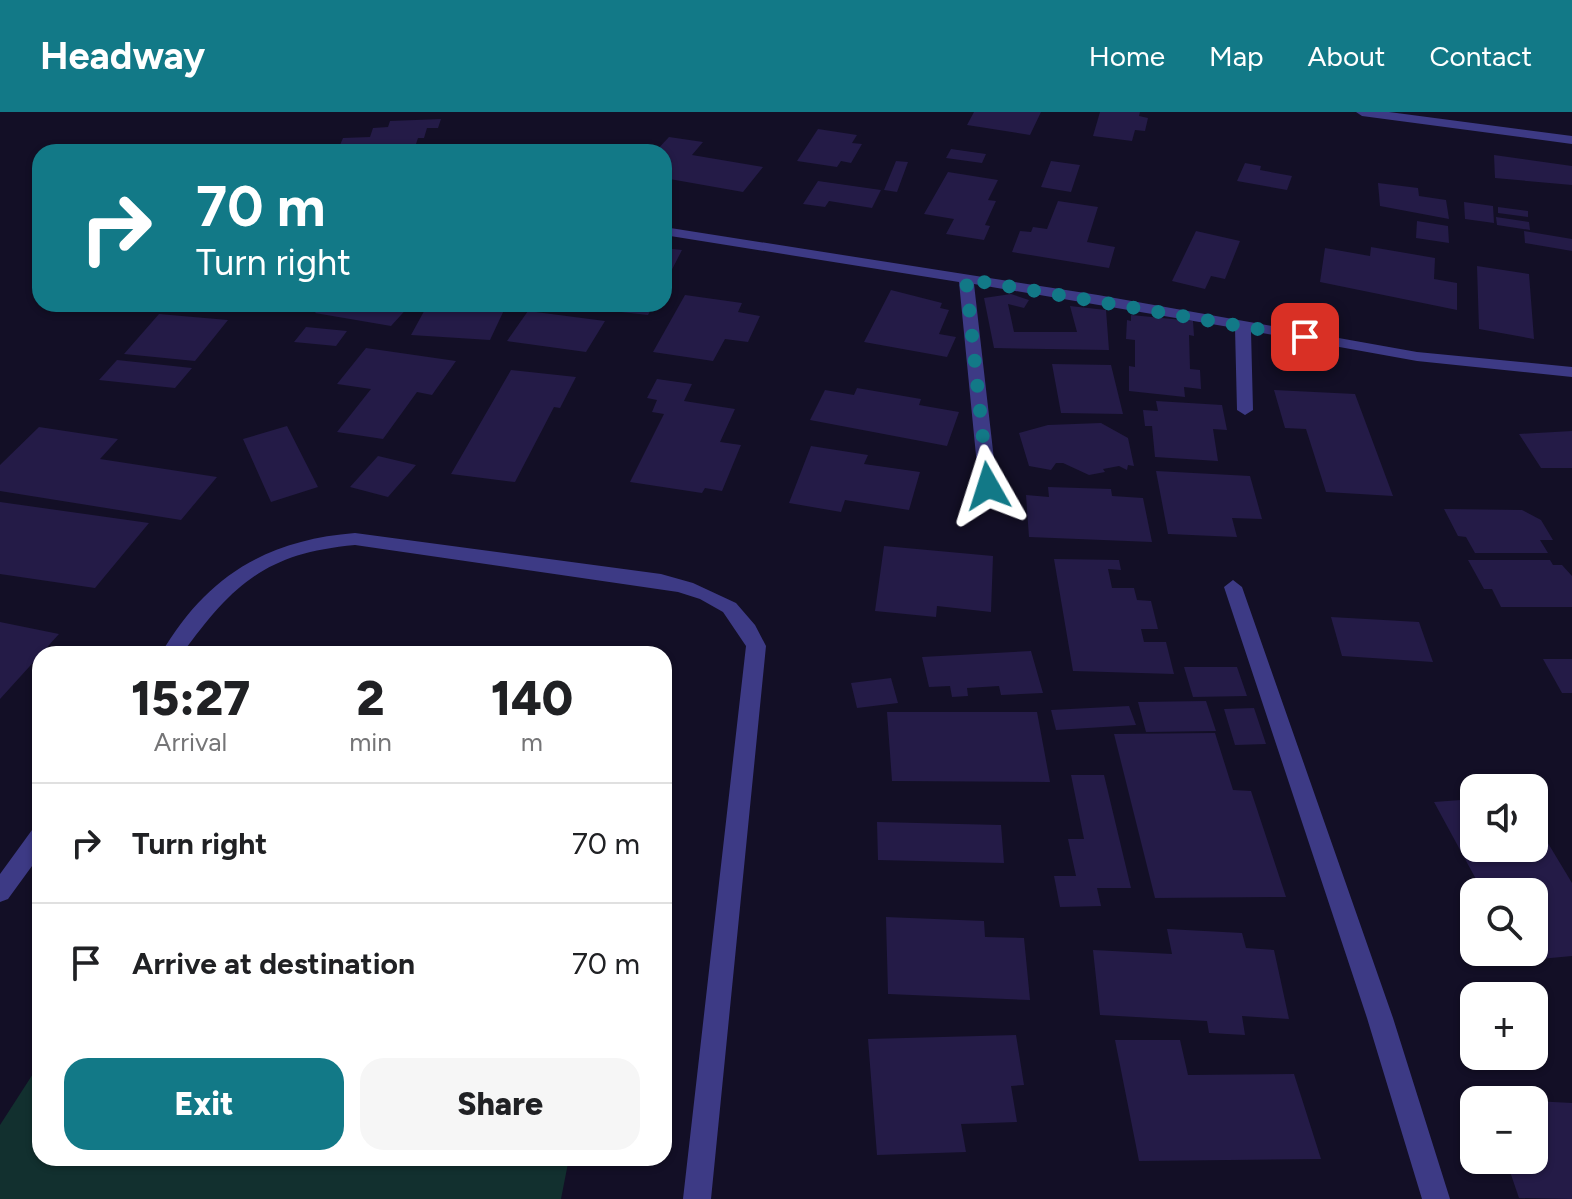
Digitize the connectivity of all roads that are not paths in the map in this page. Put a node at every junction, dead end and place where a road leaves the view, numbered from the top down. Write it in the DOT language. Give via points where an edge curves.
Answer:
graph roads {
  1 [pos="1362,112"];
  2 [pos="1572,140"];
  3 [pos="672,232"];
  4 [pos="966,279"];
  5 [pos="1243,325"];
  6 [pos="1572,372"];
  7 [pos="1245,410"];
  8 [pos="988,486"];
  9 [pos="1233,587"];
  10 [pos="177,646"];
  11 [pos="32,848"];
  12 [pos="0,892"];
  13 [pos="697,1199"];
  14 [pos="1436,1199"];
  1 -- 2 [label="street"];
  3 -- 4 [label="street"];
  4 -- 5 [label="street"];
  4 -- 8 [label="street"];
  5 -- 6 [label="street" via="1459,363"];
  5 -- 7 [label="street"];
  9 -- 14 [label="street"];
  10 -- 13 [label="street" via="209,601 246,568 318,540 355,539 661,581 710,593 735,610 756,646"];
  11 -- 12 [label="street"];
}
